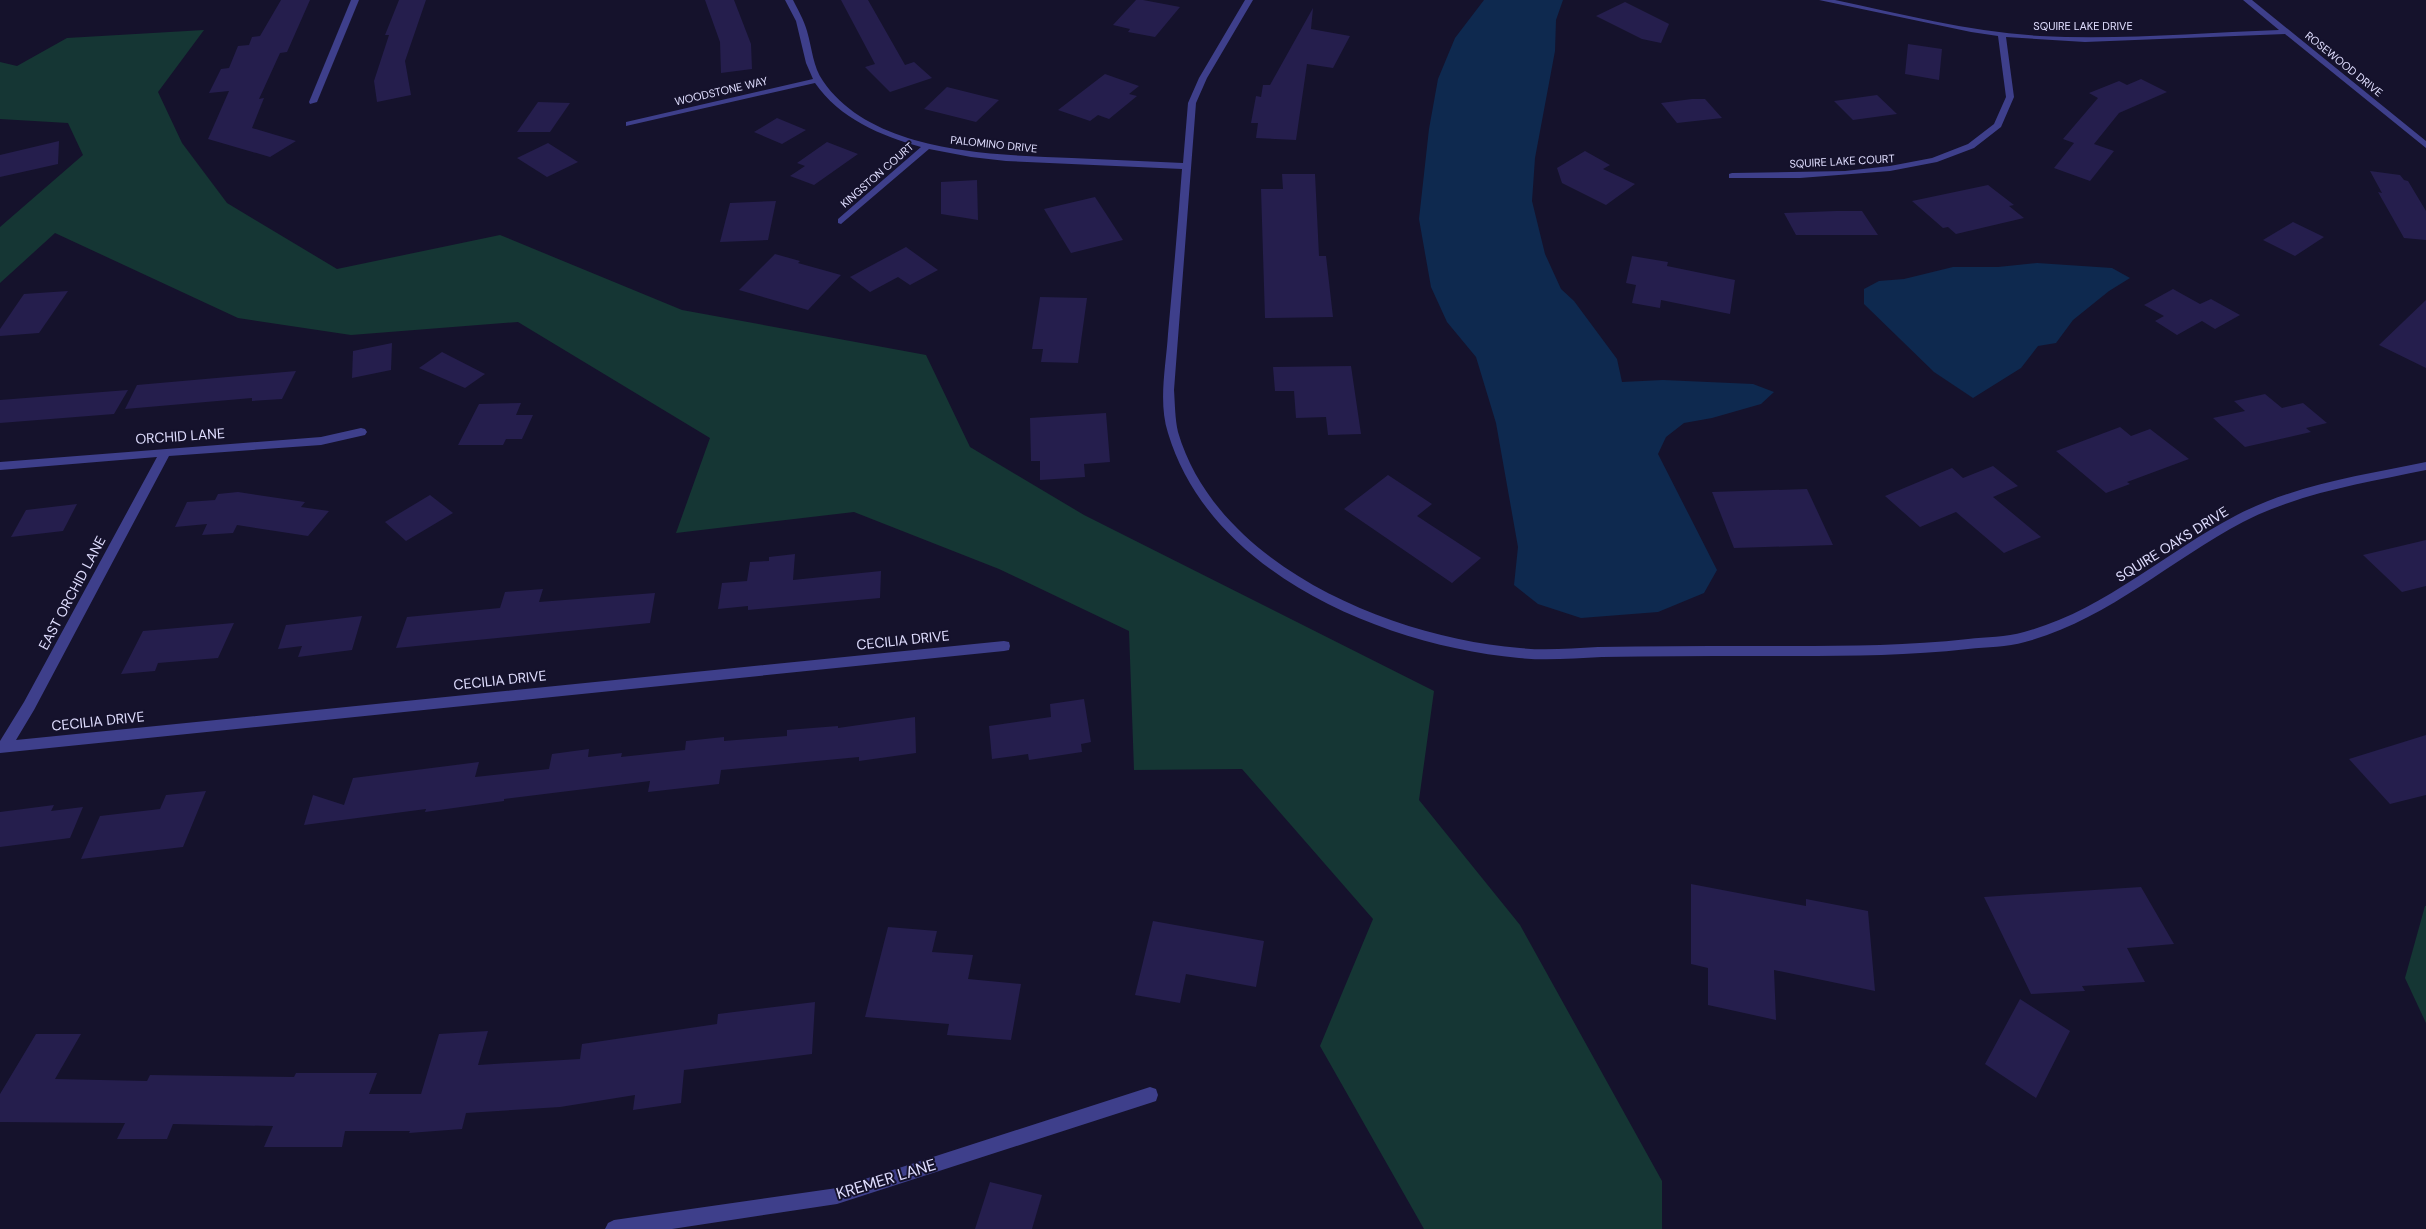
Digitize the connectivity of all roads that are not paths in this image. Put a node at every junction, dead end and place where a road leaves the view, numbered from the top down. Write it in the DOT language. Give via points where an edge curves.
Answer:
graph roads {
  1 [pos="355,0"];
  2 [pos="789,0"];
  3 [pos="1249,0"];
  4 [pos="1823,0"];
  5 [pos="2247,0"];
  6 [pos="2287,32"];
  7 [pos="2002,35"];
  8 [pos="818,80"];
  9 [pos="313,102"];
  10 [pos="629,124"];
  11 [pos="927,146"];
  12 [pos="2426,146"];
  13 [pos="1186,166"];
  14 [pos="1732,176"];
  15 [pos="841,221"];
  16 [pos="360,432"];
  17 [pos="165,452"];
  18 [pos="0,466"];
  19 [pos="2426,466"];
  20 [pos="1004,646"];
  21 [pos="2,747"];
  22 [pos="1150,1096"];
  23 [pos="614,1229"];
  1 -- 9 [label="street"];
  2 -- 8 [label="street, PALOMINO DRIVE" via="801,22 812,70"];
  3 -- 13 [label="street, SQUIRE OAKS DRIVE" via="1192,103"];
  4 -- 7 [label="street, SQUIRE LAKE DRIVE"];
  5 -- 6 [label="street, ROSEWOOD DRIVE"];
  6 -- 7 [label="street, SQUIRE LAKE DRIVE" via="2085,40"];
  6 -- 12 [label="street, ROSEWOOD DRIVE"];
  7 -- 14 [label="street, SQUIRE LAKE COURT" via="2009,107 1992,129 1970,147 1900,169"];
  8 -- 10 [label="street, WOODSTONE WAY"];
  8 -- 11 [label="street, PALOMINO DRIVE" via="850,113 887,132"];
  11 -- 13 [label="street, PALOMINO DRIVE" via="984,156"];
  11 -- 15 [label="street, KINGSTON COURT"];
  13 -- 19 [label="street, SQUIRE OAKS DRIVE" via="1169,390 1173,432 1191,476 1226,524 1274,566 1327,598 1383,623 1442,641 1518,653 1936,649 2028,637 2092,612 2238,519 2276,501"];
  16 -- 17 [label="street, ORCHID LANE" via="321,442"];
  17 -- 18 [label="street, ORCHID LANE"];
  17 -- 21 [label="street, EAST ORCHID LANE" via="29,706"];
  20 -- 21 [label="street, CECILIA DRIVE"];
  22 -- 23 [label="street, KREMER LANE" via="838,1196"];
}
